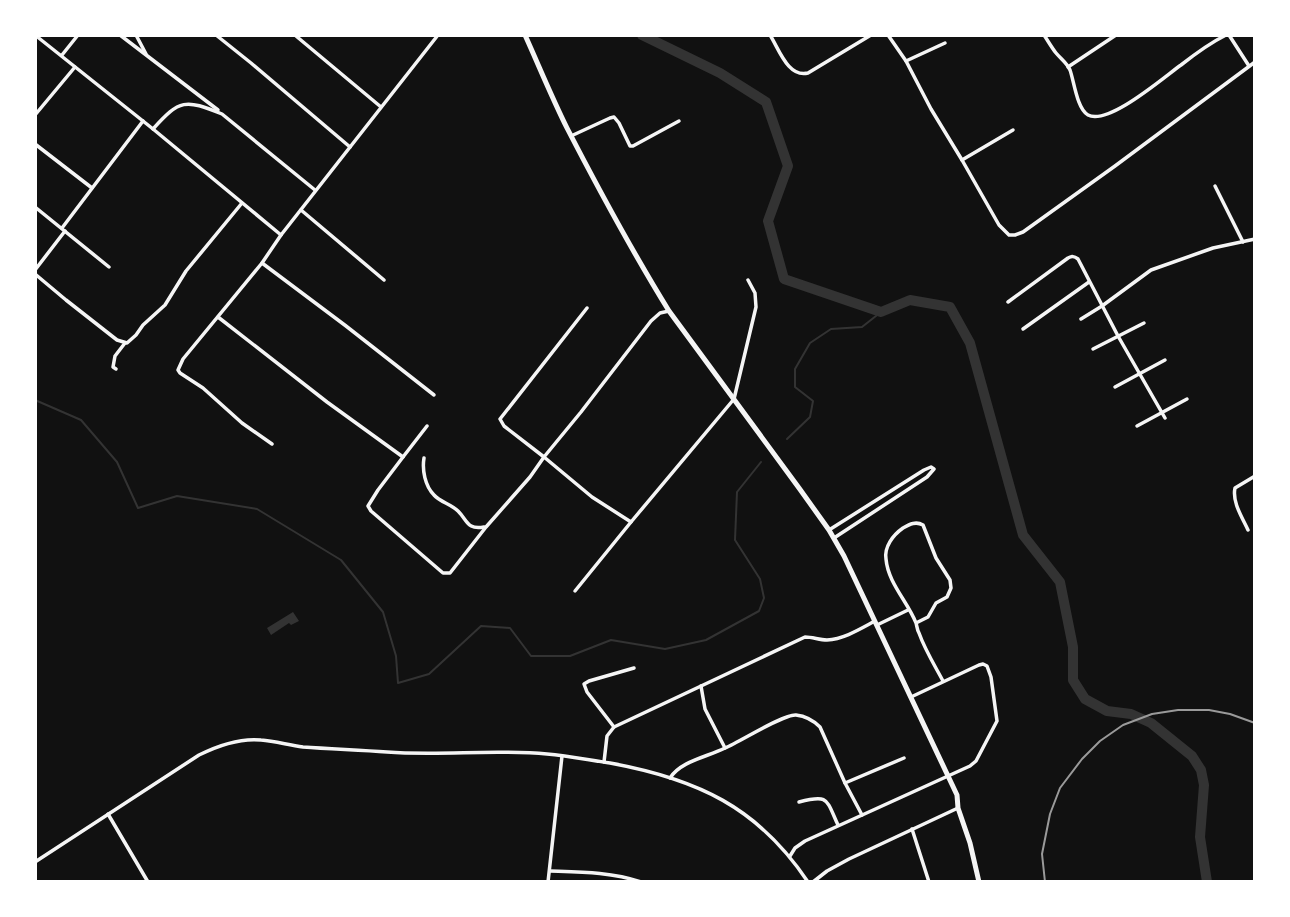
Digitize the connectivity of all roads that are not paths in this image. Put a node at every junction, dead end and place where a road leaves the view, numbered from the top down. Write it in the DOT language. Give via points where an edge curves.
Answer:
graph roads {
  1 [pos="35,35"];
  2 [pos="78,35"];
  3 [pos="120,35"];
  4 [pos="136,35"];
  5 [pos="216,35"];
  6 [pos="438,35"];
  7 [pos="770,35"];
  8 [pos="871,35"];
  9 [pos="888,35"];
  10 [pos="1044,35"];
  11 [pos="1116,35"];
  12 [pos="1227,35"];
  13 [pos="296,36"];
  14 [pos="527,36"];
  15 [pos="945,43"];
  16 [pos="61,56"];
  17 [pos="147,56"];
  18 [pos="906,61"];
  19 [pos="1255,62"];
  20 [pos="75,66"];
  21 [pos="1250,66"];
  22 [pos="1069,67"];
  23 [pos="381,107"];
  24 [pos="222,114"];
  25 [pos="35,115"];
  26 [pos="143,121"];
  27 [pos="679,121"];
  28 [pos="153,129"];
  29 [pos="1013,130"];
  30 [pos="571,136"];
  31 [pos="35,144"];
  32 [pos="350,147"];
  33 [pos="962,160"];
  34 [pos="1215,186"];
  35 [pos="92,188"];
  36 [pos="316,190"];
  37 [pos="242,203"];
  38 [pos="35,207"];
  39 [pos="301,210"];
  40 [pos="64,230"];
  41 [pos="281,235"];
  42 [pos="1255,239"];
  43 [pos="1243,242"];
  44 [pos="262,263"];
  45 [pos="109,267"];
  46 [pos="35,272"];
  47 [pos="384,280"];
  48 [pos="748,280"];
  49 [pos="1090,281"];
  50 [pos="1007,302"];
  51 [pos="1102,306"];
  52 [pos="587,308"];
  53 [pos="669,311"];
  54 [pos="218,317"];
  55 [pos="1081,319"];
  56 [pos="1144,323"];
  57 [pos="1023,329"];
  58 [pos="1118,336"];
  59 [pos="125,343"];
  60 [pos="1093,349"];
  61 [pos="1165,360"];
  62 [pos="116,369"];
  63 [pos="1140,374"];
  64 [pos="1115,387"];
  65 [pos="434,395"];
  66 [pos="734,399"];
  67 [pos="1187,399"];
  68 [pos="1162,412"];
  69 [pos="1165,418"];
  70 [pos="427,426"];
  71 [pos="1137,426"];
  72 [pos="272,444"];
  73 [pos="403,457"];
  74 [pos="544,457"];
  75 [pos="424,458"];
  76 [pos="1255,476"];
  77 [pos="855,514"];
  78 [pos="859,521"];
  79 [pos="631,522"];
  80 [pos="486,527"];
  81 [pos="829,530"];
  82 [pos="1248,530"];
  83 [pos="833,539"];
  84 [pos="575,592"];
  85 [pos="908,610"];
  86 [pos="876,623"];
  87 [pos="916,623"];
  88 [pos="634,668"];
  89 [pos="943,681"];
  90 [pos="701,686"];
  91 [pos="911,697"];
  92 [pos="614,727"];
  93 [pos="725,748"];
  94 [pos="562,756"];
  95 [pos="904,758"];
  96 [pos="604,762"];
  97 [pos="948,775"];
  98 [pos="670,778"];
  99 [pos="845,783"];
  100 [pos="799,802"];
  101 [pos="958,807"];
  102 [pos="108,814"];
  103 [pos="862,815"];
  104 [pos="838,825"];
  105 [pos="912,829"];
  106 [pos="790,856"];
  107 [pos="35,862"];
  108 [pos="550,871"];
  109 [pos="148,882"];
  110 [pos="548,882"];
  111 [pos="641,882"];
  112 [pos="810,882"];
  113 [pos="929,882"];
  114 [pos="979,882"];
  1 -- 16 [label="street"];
  2 -- 16 [label="street"];
  3 -- 17 [label="street"];
  4 -- 17 [label="street"];
  5 -- 32 [label="street"];
  6 -- 23 [label="street"];
  7 -- 8 [label="street" via="791,69 802,74"];
  9 -- 18 [label="street"];
  10 -- 22 [label="street"];
  11 -- 22 [label="street"];
  12 -- 21 [label="street"];
  12 -- 22 [label="street" via="1128,104 1097,117 1085,113"];
  13 -- 23 [label="street"];
  14 -- 30 [label="main road"];
  15 -- 18 [label="street"];
  16 -- 20 [label="street"];
  17 -- 24 [label="street"];
  18 -- 33 [label="street"];
  19 -- 21 [label="street"];
  20 -- 25 [label="street"];
  20 -- 26 [label="street"];
  21 -- 33 [label="street" via="1015,235 999,225"];
  23 -- 32 [label="street"];
  24 -- 28 [label="street" via="182,104"];
  24 -- 36 [label="street"];
  26 -- 28 [label="street"];
  26 -- 35 [label="street"];
  27 -- 30 [label="street" via="633,146 614,117"];
  28 -- 37 [label="street"];
  29 -- 33 [label="street"];
  30 -- 53 [label="main road"];
  31 -- 35 [label="street"];
  32 -- 36 [label="street"];
  34 -- 43 [label="street"];
  35 -- 40 [label="street"];
  36 -- 39 [label="street"];
  37 -- 41 [label="street"];
  37 -- 59 [label="street" via="186,271 165,305"];
  38 -- 40 [label="street"];
  39 -- 41 [label="street"];
  39 -- 47 [label="street"];
  40 -- 45 [label="street"];
  40 -- 46 [label="street"];
  41 -- 44 [label="street"];
  42 -- 43 [label="street"];
  43 -- 51 [label="street" via="1151,270"];
  44 -- 54 [label="street"];
  44 -- 65 [label="street"];
  46 -- 59 [label="street"];
  48 -- 66 [label="street" via="756,307"];
  49 -- 50 [label="street" via="1072,256"];
  49 -- 51 [label="street"];
  49 -- 57 [label="street"];
  51 -- 55 [label="street"];
  51 -- 58 [label="street"];
  52 -- 74 [label="street" via="500,419"];
  53 -- 66 [label="main road"];
  53 -- 74 [label="street" via="651,321"];
  54 -- 72 [label="street" via="178,370"];
  54 -- 73 [label="street"];
  56 -- 58 [label="street"];
  58 -- 60 [label="street"];
  58 -- 63 [label="street"];
  59 -- 62 [label="street" via="115,356"];
  61 -- 63 [label="street"];
  63 -- 64 [label="street"];
  63 -- 68 [label="street"];
  66 -- 79 [label="street"];
  66 -- 81 [label="main road"];
  67 -- 68 [label="street"];
  68 -- 69 [label="street"];
  68 -- 71 [label="street"];
  70 -- 73 [label="street"];
  73 -- 80 [label="street" via="368,506 443,573 450,573"];
  74 -- 79 [label="street"];
  74 -- 80 [label="street"];
  75 -- 80 [label="street" via="422,467 434,495 457,510 470,526"];
  76 -- 82 [label="street" via="1234,491"];
  77 -- 78 [label="street"];
  77 -- 78 [label="street" via="928,467 934,469"];
  77 -- 81 [label="street"];
  78 -- 83 [label="street"];
  79 -- 84 [label="street"];
  81 -- 83 [label="main road"];
  83 -- 86 [label="main road"];
  85 -- 86 [label="street"];
  85 -- 87 [label="street"];
  85 -- 87 [label="street" via="885,555 896,534 920,523 951,588 928,617"];
  86 -- 90 [label="street" via="835,639 805,637"];
  86 -- 91 [label="main road"];
  87 -- 89 [label="street"];
  88 -- 92 [label="street" via="584,684"];
  89 -- 91 [label="street"];
  89 -- 97 [label="street" via="979,664 987,666 997,721 976,761"];
  90 -- 92 [label="street"];
  90 -- 93 [label="street" via="705,709"];
  91 -- 97 [label="main road"];
  92 -- 96 [label="street" via="607,736"];
  93 -- 98 [label="street" via="676,770"];
  93 -- 99 [label="street" via="787,716 804,717 820,727"];
  94 -- 96 [label="street"];
  94 -- 102 [label="street" via="399,753 251,740 199,755"];
  94 -- 108 [label="street"];
  95 -- 99 [label="street"];
  96 -- 98 [label="street"];
  97 -- 101 [label="main road"];
  97 -- 103 [label="street"];
  98 -- 106 [label="street" via="725,801"];
  99 -- 103 [label="street"];
  100 -- 104 [label="street" via="822,799"];
  101 -- 105 [label="street"];
  101 -- 114 [label="main road"];
  102 -- 107 [label="street"];
  102 -- 109 [label="street"];
  103 -- 104 [label="street"];
  104 -- 106 [label="street" via="799,844"];
  105 -- 112 [label="street"];
  105 -- 113 [label="street"];
  106 -- 112 [label="street"];
  108 -- 110 [label="street"];
  108 -- 111 [label="street"];
}
